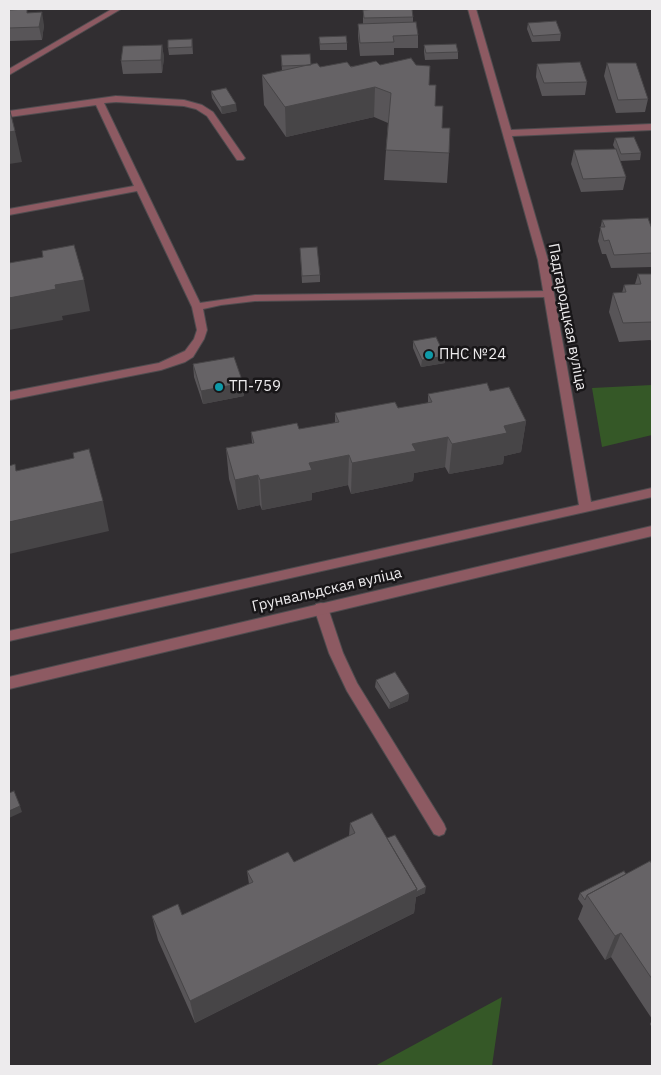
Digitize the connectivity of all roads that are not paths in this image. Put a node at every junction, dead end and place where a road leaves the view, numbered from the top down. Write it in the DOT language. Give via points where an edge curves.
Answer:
graph roads {
  1 [pos="117,9"];
  2 [pos="472,9"];
  3 [pos="9,72"];
  4 [pos="98,100"];
  5 [pos="9,114"];
  6 [pos="652,127"];
  7 [pos="508,133"];
  8 [pos="240,158"];
  9 [pos="139,188"];
  10 [pos="9,212"];
  11 [pos="550,294"];
  12 [pos="197,307"];
  13 [pos="9,396"];
  14 [pos="652,493"];
  15 [pos="586,508"];
  16 [pos="652,531"];
  17 [pos="321,608"];
  18 [pos="9,636"];
  19 [pos="9,683"];
  20 [pos="439,829"];
  1 -- 3 [label="street"];
  2 -- 7 [label="street, Падгародцкая вуліца"];
  4 -- 5 [label="street"];
  4 -- 8 [label="street" via="145,99 199,107 215,120"];
  4 -- 9 [label="street"];
  6 -- 7 [label="street"];
  7 -- 11 [label="street, Падгародцкая вуліца"];
  9 -- 10 [label="street"];
  9 -- 12 [label="street"];
  11 -- 12 [label="street" via="255,298"];
  11 -- 15 [label="street, Падгародцкая вуліца"];
  12 -- 13 [label="street" via="202,330 189,354 181,359 161,366"];
  14 -- 15 [label="street, Грунвальдская вуліца"];
  15 -- 18 [label="street, Грунвальдская вуліца"];
  16 -- 17 [label="street, Грунвальдская вуліца"];
  17 -- 19 [label="street, Грунвальдская вуліца"];
  17 -- 20 [label="street" via="352,687"];
}
